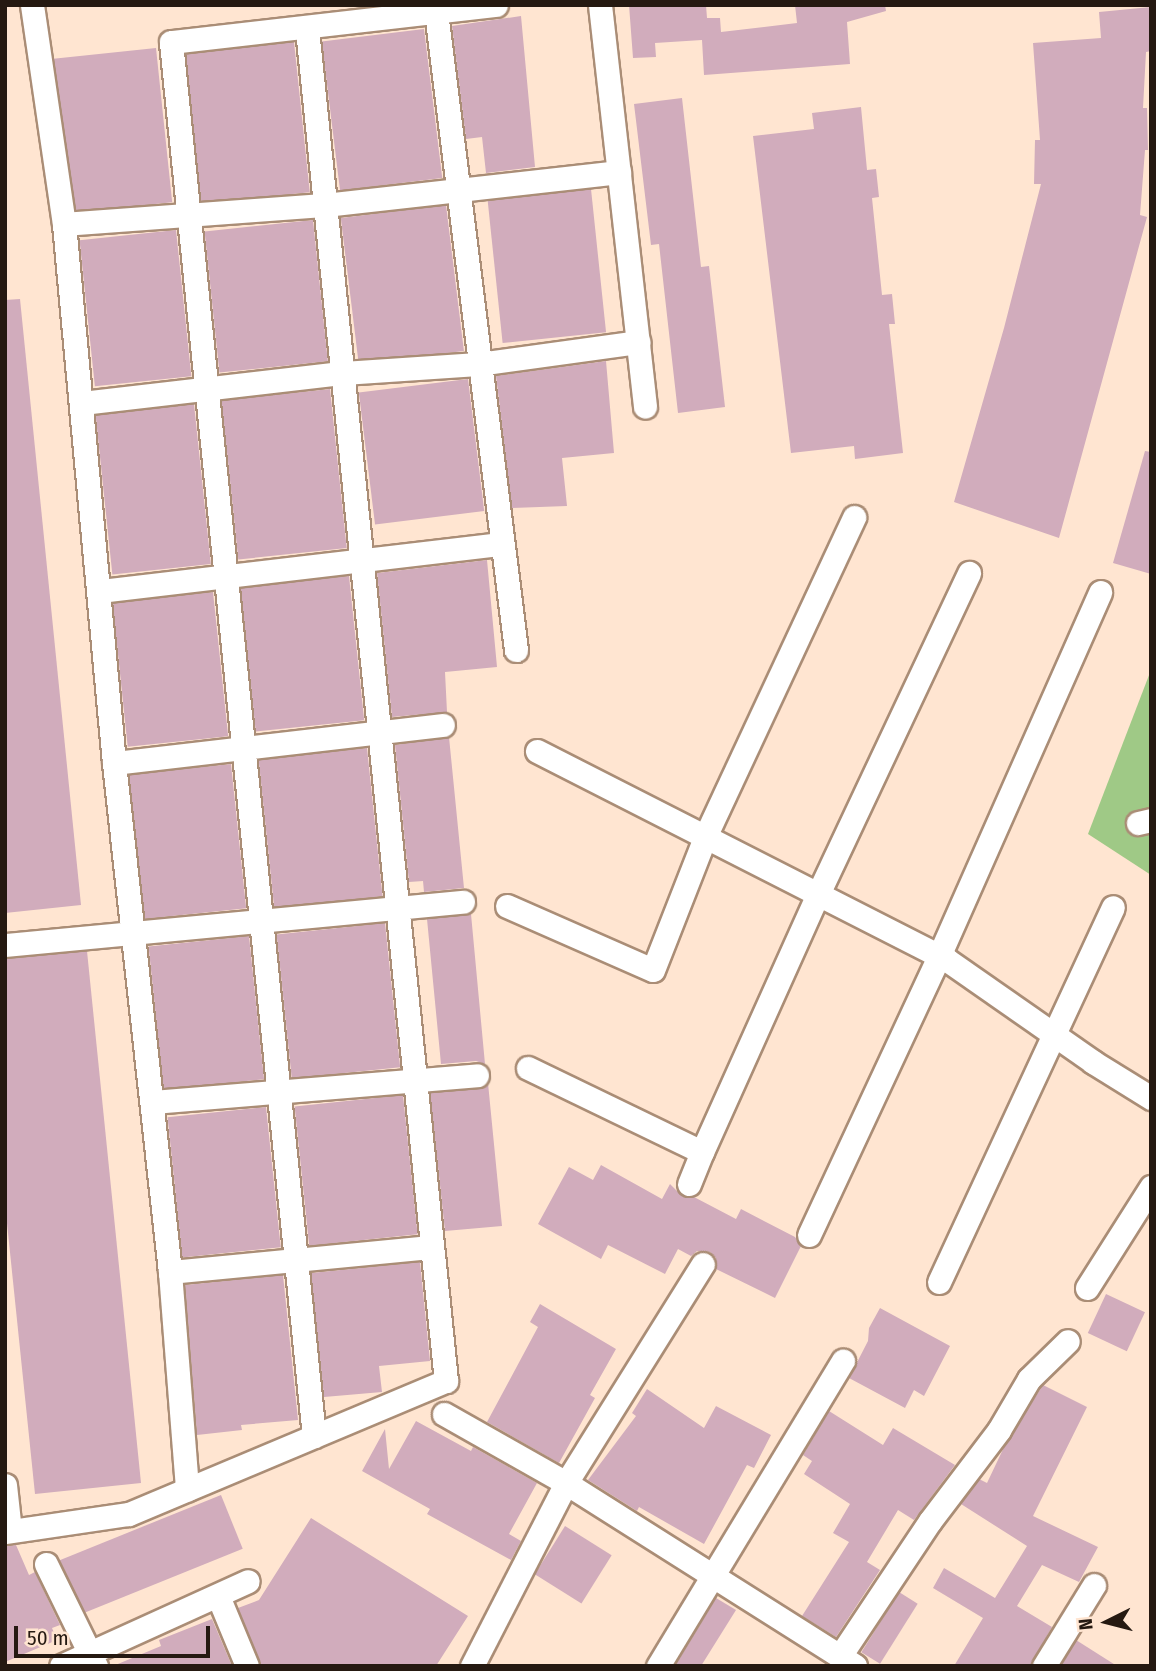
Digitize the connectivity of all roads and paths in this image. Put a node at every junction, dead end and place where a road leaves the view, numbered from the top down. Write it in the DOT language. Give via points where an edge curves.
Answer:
graph roads {
  1 [pos="32,5"];
  2 [pos="496,5"];
  3 [pos="600,5"];
  4 [pos="436,12"];
  5 [pos="307,28"];
  6 [pos="619,172"];
  7 [pos="458,190"];
  8 [pos="325,205"];
  9 [pos="187,213"];
  10 [pos="64,224"];
  11 [pos="638,342"];
  12 [pos="478,363"];
  13 [pos="343,373"];
  14 [pos="207,387"];
  15 [pos="82,402"];
  16 [pos="645,406"];
  17 [pos="854,517"];
  18 [pos="502,544"];
  19 [pos="362,561"];
  20 [pos="969,572"];
  21 [pos="226,576"];
  22 [pos="100,592"];
  23 [pos="1100,592"];
  24 [pos="516,650"];
  25 [pos="443,725"];
  26 [pos="379,732"];
  27 [pos="243,748"];
  28 [pos="537,751"];
  29 [pos="114,762"];
  30 [pos="705,837"];
  31 [pos="818,894"];
  32 [pos="463,902"];
  33 [pos="507,906"];
  34 [pos="1113,907"];
  35 [pos="398,908"];
  36 [pos="261,921"];
  37 [pos="134,933"];
  38 [pos="5,945"];
  39 [pos="939,956"];
  40 [pos="1054,1035"];
  41 [pos="528,1068"];
  42 [pos="477,1075"];
  43 [pos="415,1080"];
  44 [pos="279,1092"];
  45 [pos="1151,1098"];
  46 [pos="152,1102"];
  47 [pos="702,1152"];
  48 [pos="689,1184"];
  49 [pos="1151,1187"];
  50 [pos="809,1235"];
  51 [pos="432,1247"];
  52 [pos="296,1259"];
  53 [pos="703,1264"];
  54 [pos="170,1272"];
  55 [pos="939,1282"];
  56 [pos="1087,1288"];
  57 [pos="1068,1341"];
  58 [pos="842,1361"];
  59 [pos="444,1414"];
  60 [pos="314,1436"];
  61 [pos="566,1483"];
  62 [pos="5,1485"];
  63 [pos="187,1489"];
  64 [pos="8,1532"];
  65 [pos="46,1564"];
  66 [pos="712,1574"];
  67 [pos="248,1581"];
  68 [pos="1094,1585"];
  69 [pos="218,1596"];
  70 [pos="93,1659"];
  71 [pos="847,1661"];
  72 [pos="61,1666"];
  73 [pos="247,1666"];
  74 [pos="472,1666"];
  75 [pos="658,1666"];
  76 [pos="1044,1666"];
  1 -- 10 [label="street"];
  2 -- 4 [label="street"];
  3 -- 6 [label="street"];
  4 -- 5 [label="street"];
  4 -- 7 [label="street"];
  5 -- 8 [label="street"];
  5 -- 9 [label="street" via="171,42"];
  6 -- 7 [label="street"];
  6 -- 11 [label="street"];
  7 -- 8 [label="street"];
  7 -- 12 [label="street"];
  8 -- 9 [label="street"];
  8 -- 13 [label="street"];
  9 -- 10 [label="street"];
  9 -- 14 [label="street"];
  10 -- 15 [label="street"];
  11 -- 12 [label="street"];
  11 -- 16 [label="street"];
  12 -- 13 [label="street"];
  12 -- 18 [label="street"];
  13 -- 14 [label="street"];
  13 -- 19 [label="street"];
  14 -- 15 [label="street"];
  14 -- 21 [label="street"];
  15 -- 22 [label="street"];
  17 -- 30 [label="street"];
  18 -- 19 [label="street"];
  18 -- 24 [label="street"];
  19 -- 21 [label="street"];
  19 -- 26 [label="street"];
  20 -- 31 [label="street"];
  21 -- 22 [label="street"];
  21 -- 27 [label="street"];
  22 -- 29 [label="street"];
  23 -- 39 [label="street"];
  25 -- 26 [label="street"];
  26 -- 27 [label="street"];
  26 -- 35 [label="street"];
  27 -- 29 [label="street"];
  27 -- 36 [label="street"];
  28 -- 30 [label="street"];
  29 -- 37 [label="street"];
  30 -- 31 [label="street"];
  30 -- 33 [label="street" via="653,970"];
  31 -- 39 [label="street"];
  31 -- 47 [label="street"];
  32 -- 35 [label="street"];
  34 -- 40 [label="street"];
  35 -- 36 [label="street"];
  35 -- 43 [label="street"];
  36 -- 37 [label="street"];
  36 -- 44 [label="street"];
  37 -- 38 [label="street"];
  37 -- 46 [label="street"];
  39 -- 40 [label="street"];
  39 -- 50 [label="street"];
  40 -- 45 [label="street"];
  40 -- 55 [label="street"];
  41 -- 47 [label="street"];
  42 -- 43 [label="street"];
  43 -- 44 [label="street"];
  43 -- 51 [label="street"];
  44 -- 46 [label="street"];
  44 -- 52 [label="street"];
  46 -- 54 [label="street"];
  47 -- 48 [label="street"];
  49 -- 56 [label="street"];
  51 -- 52 [label="street"];
  51 -- 60 [label="street" via="446,1381"];
  52 -- 54 [label="street"];
  52 -- 60 [label="street"];
  53 -- 61 [label="street"];
  54 -- 63 [label="street"];
  57 -- 71 [label="street" via="1029,1379 999,1430 930,1521"];
  58 -- 66 [label="street"];
  59 -- 61 [label="street"];
  60 -- 63 [label="street"];
  61 -- 66 [label="street"];
  61 -- 74 [label="street"];
  62 -- 64 [label="street"];
  63 -- 64 [label="street" via="129,1514"];
  65 -- 70 [label="street"];
  66 -- 71 [label="street"];
  66 -- 75 [label="street"];
  67 -- 69 [label="street"];
  68 -- 76 [label="street"];
  69 -- 70 [label="street"];
  69 -- 73 [label="street"];
  70 -- 72 [label="street"];
}
